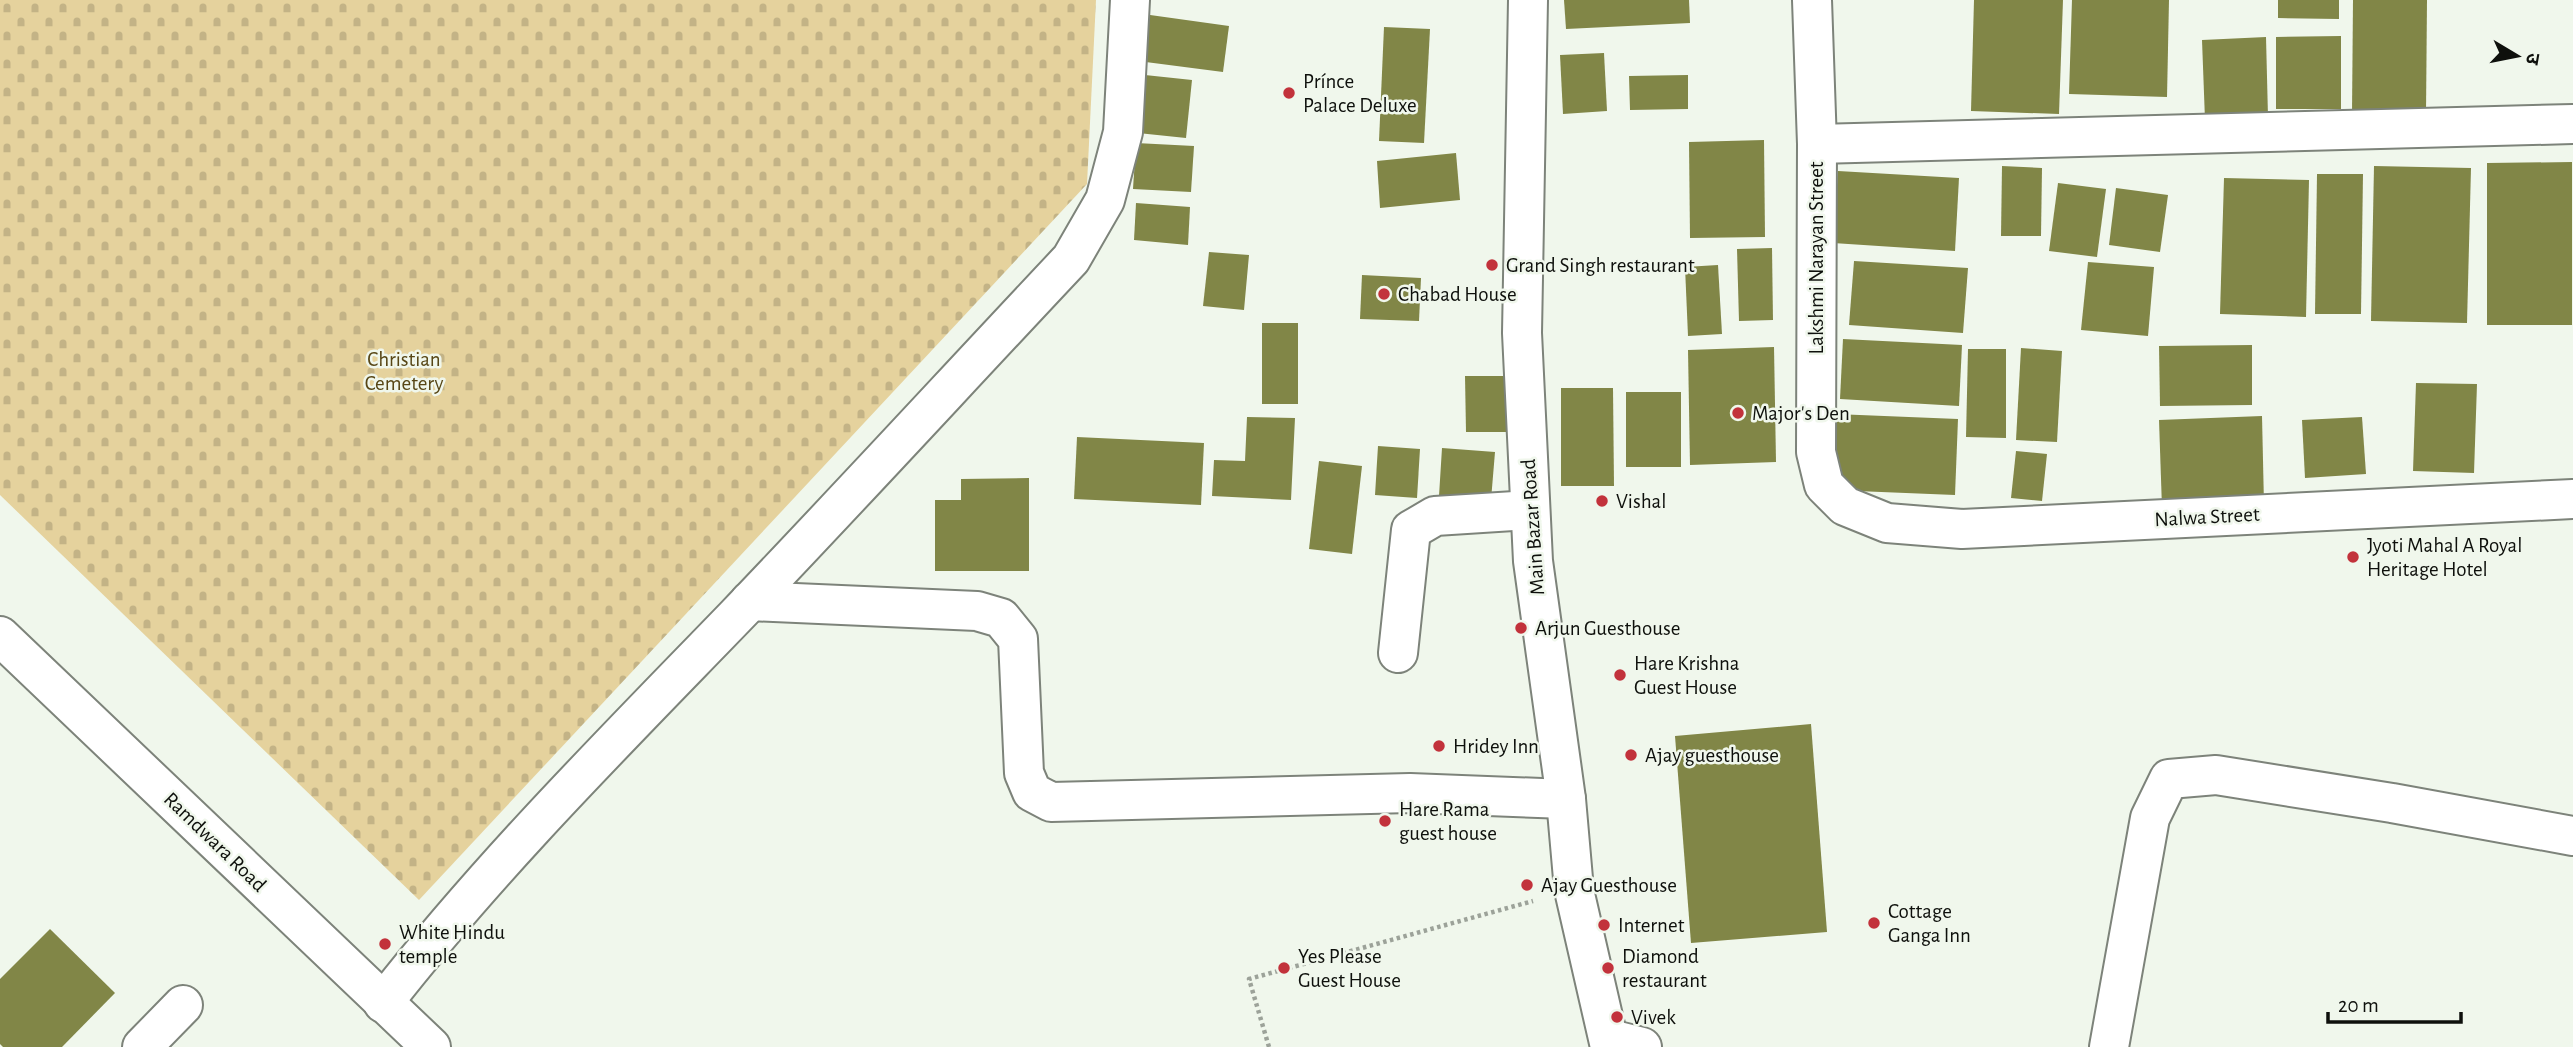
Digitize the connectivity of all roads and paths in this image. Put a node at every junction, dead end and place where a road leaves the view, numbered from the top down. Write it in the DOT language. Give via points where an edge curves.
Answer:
graph roads {
  1 [pos="1130,0"];
  2 [pos="1528,0"];
  3 [pos="1812,0"];
  4 [pos="2573,124"];
  5 [pos="1817,144"];
  6 [pos="2573,499"];
  7 [pos="1845,506"];
  8 [pos="1530,510"];
  9 [pos="750,601"];
  10 [pos="0,636"];
  11 [pos="1398,653"];
  12 [pos="1566,799"];
  13 [pos="2573,836"];
  14 [pos="1574,890"];
  15 [pos="383,1003"];
  16 [pos="183,1004"];
  17 [pos="1621,1044"];
  18 [pos="142,1047"];
  19 [pos="431,1047"];
  20 [pos="1269,1047"];
  21 [pos="2109,1047"];
  1 -- 9 [label="street" via="1123,132 1105,200 1071,259"];
  2 -- 8 [label="street, Main Bazar Road" via="1522,333"];
  3 -- 5 [label="street, Lakshmi Narayan Street"];
  4 -- 5 [label="street"];
  5 -- 7 [label="street, Lakshmi Narayan Street" via="1816,452 1824,485"];
  6 -- 7 [label="street, Nalwa Street" via="1962,529 1887,523"];
  8 -- 11 [label="street" via="1435,516 1411,530"];
  8 -- 12 [label="street, Main Bazar Road" via="1532,561"];
  9 -- 12 [label="street" via="978,611 1001,618 1018,639 1024,773 1032,792 1051,802 1410,793"];
  9 -- 15 [label="street" via="583,773 435,936"];
  10 -- 15 [label="street, Ramdwara Road"];
  12 -- 14 [label="street, Main Bazar Road"];
  13 -- 21 [label="street" via="2216,775 2169,779 2150,818"];
  14 -- 17 [label="street, Main Bazar Road"];
  14 -- 20 [label="path" via="1249,979"];
  15 -- 19 [label="street, Ramdwara Road"];
  16 -- 18 [label="street"];
}
